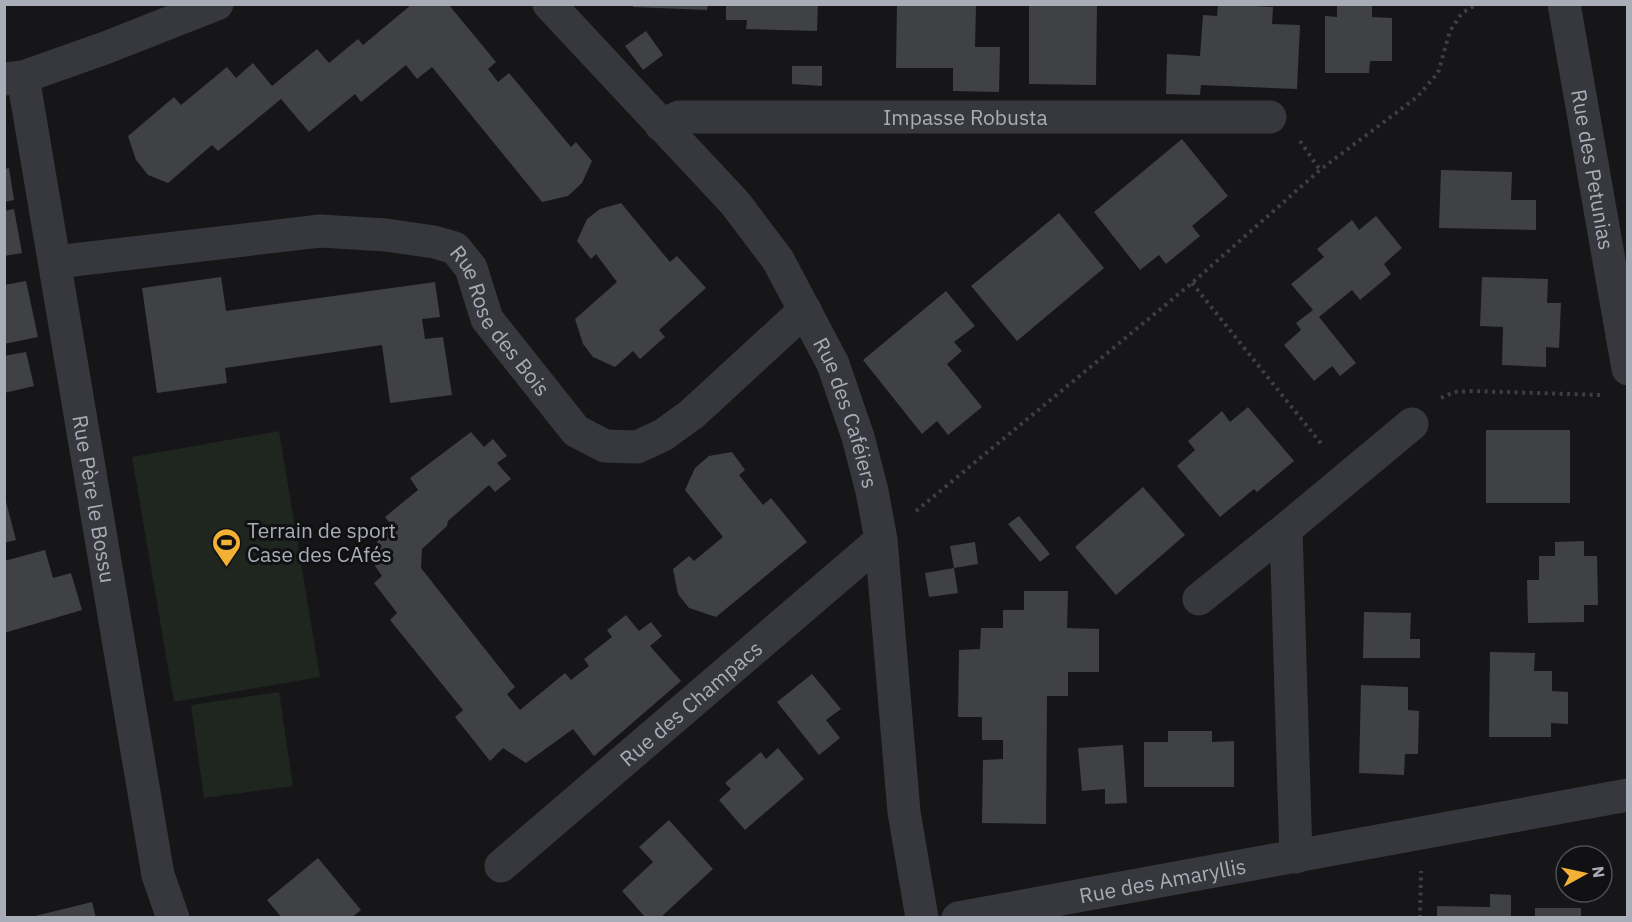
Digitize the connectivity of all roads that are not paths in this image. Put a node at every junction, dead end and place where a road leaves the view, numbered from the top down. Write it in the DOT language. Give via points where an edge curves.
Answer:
graph roads {
  1 [pos="217,4"];
  2 [pos="549,4"];
  3 [pos="1564,4"];
  4 [pos="14,78"];
  5 [pos="1270,117"];
  6 [pos="661,125"];
  7 [pos="56,262"];
  8 [pos="805,310"];
  9 [pos="1628,369"];
  10 [pos="1412,424"];
  11 [pos="1286,529"];
  12 [pos="881,540"];
  13 [pos="1199,599"];
  14 [pos="1628,795"];
  15 [pos="1296,857"];
  16 [pos="501,866"];
  17 [pos="173,918"];
  18 [pos="922,918"];
  19 [pos="958,918"];
  1 -- 4 [label="street"];
  2 -- 6 [label="street, Rue des Caféiers"];
  3 -- 9 [label="street, Rue des Petunias"];
  4 -- 7 [label="street, Rue Père le Bossu"];
  5 -- 6 [label="street, Impasse Robusta" via="679,117"];
  6 -- 8 [label="street, Rue des Caféiers" via="735,203 778,260"];
  7 -- 8 [label="street, Rue Rose des Bois" via="320,231 386,235 455,248 471,268 487,319 576,431 605,446 638,447 663,435 692,414"];
  7 -- 17 [label="street, Rue Père le Bossu" via="158,875"];
  8 -- 12 [label="street, Rue des Caféiers" via="833,364 858,437"];
  10 -- 11 [label="street"];
  11 -- 13 [label="street"];
  11 -- 15 [label="street"];
  12 -- 16 [label="street, Rue des Champacs"];
  12 -- 18 [label="street, Rue des Caféiers" via="904,812"];
  14 -- 15 [label="street, Rue des Amaryllis"];
  15 -- 19 [label="street, Rue des Amaryllis"];
}
